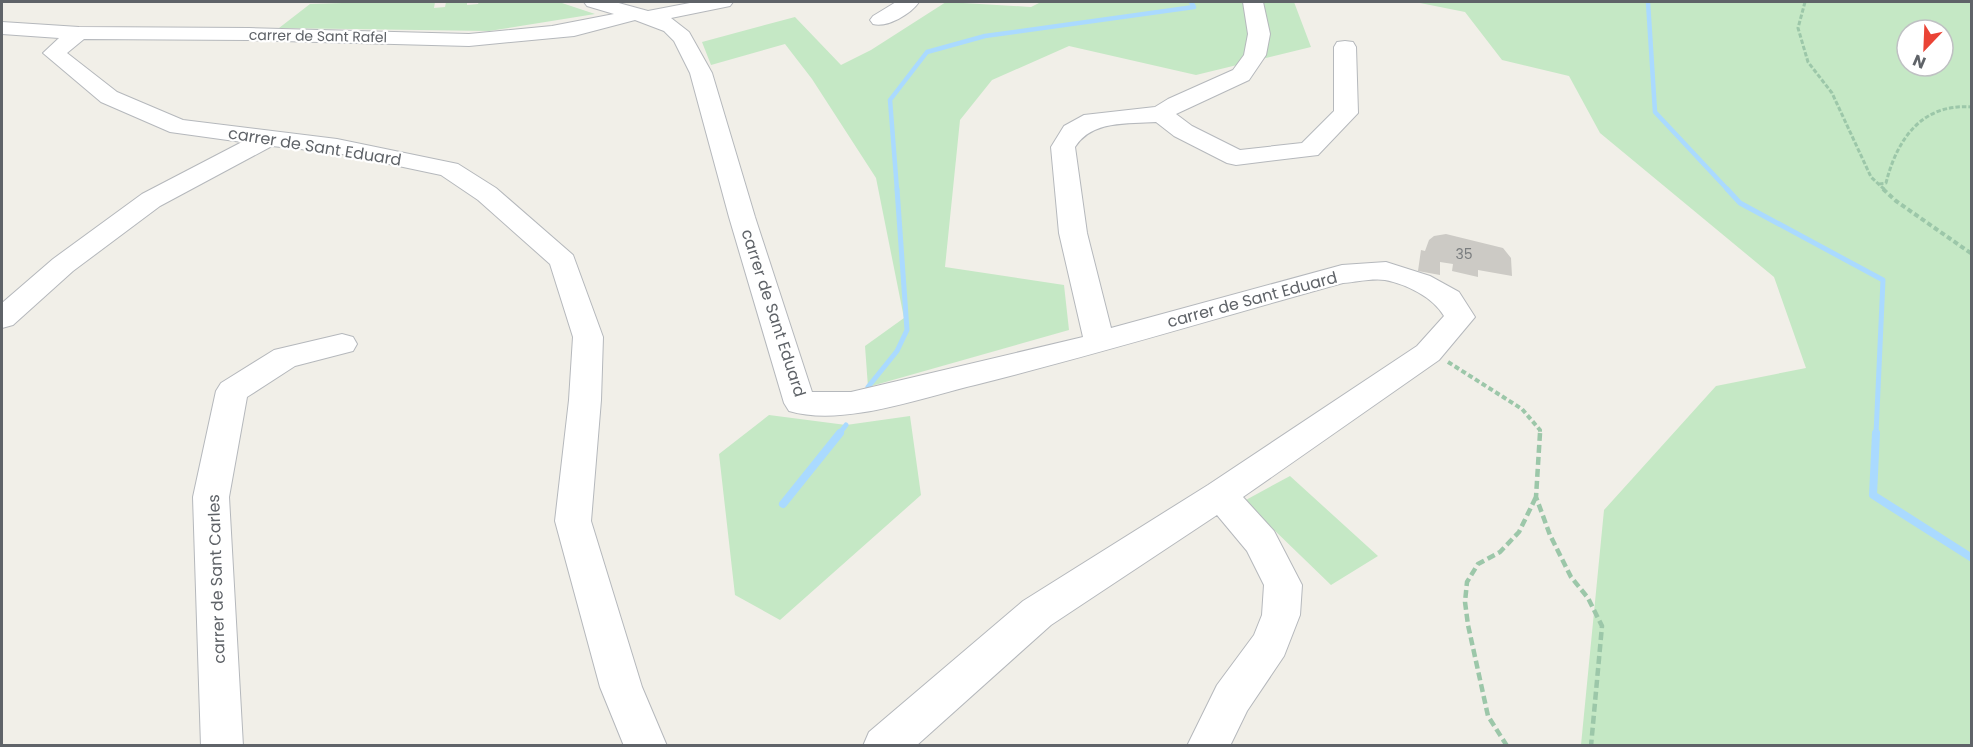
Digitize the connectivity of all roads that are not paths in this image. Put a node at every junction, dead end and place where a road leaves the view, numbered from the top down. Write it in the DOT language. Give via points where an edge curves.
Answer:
graph roads {
  1 [pos="594,2"];
  2 [pos="723,2"];
  3 [pos="909,2"];
  4 [pos="1253,2"];
  5 [pos="640,15"];
  6 [pos="880,20"];
  7 [pos="2,28"];
  8 [pos="79,33"];
  9 [pos="1345,47"];
  10 [pos="1161,114"];
  11 [pos="268,138"];
  12 [pos="2,318"];
  13 [pos="1100,343"];
  14 [pos="342,344"];
  15 [pos="1220,495"];
  16 [pos="222,746"];
  17 [pos="646,746"];
  18 [pos="884,746"];
  19 [pos="1208,746"];
  1 -- 5 [label="street, carrer de Sant Eduard"];
  2 -- 5 [label="street, carrer de Sant Rafel"];
  3 -- 6 [label="street"];
  4 -- 10 [label="street" via="1259,34 1256,55 1241,75"];
  5 -- 8 [label="street, carrer de Sant Rafel" via="469,40"];
  5 -- 13 [label="street, carrer de Sant Eduard" via="677,30 694,55 800,403 851,404"];
  7 -- 8 [label="street, carrer de Sant Rafel"];
  8 -- 11 [label="street, carrer de Sant Eduard" via="54,53 109,97 178,127"];
  9 -- 10 [label="street" via="1346,113 1309,150 1236,158 1183,131"];
  10 -- 13 [label="street" via="1092,120 1073,131 1063,147 1073,232"];
  11 -- 12 [label="street" via="151,200 63,265"];
  11 -- 17 [label="street, carrer de Sant Eduard" via="337,146 449,169 487,194 563,261 588,337 573,521 621,687"];
  13 -- 15 [label="street, carrer de Sant Eduard" via="1342,274 1386,271 1420,282 1449,299 1460,317 1428,353"];
  14 -- 16 [label="street, carrer de Sant Carles" via="285,358 232,391 211,497"];
  15 -- 18 [label="street, carrer de Sant Eduard" via="1037,613"];
  15 -- 19 [label="street" via="1261,541 1283,585 1281,615 1270,644 1232,698"];
}
